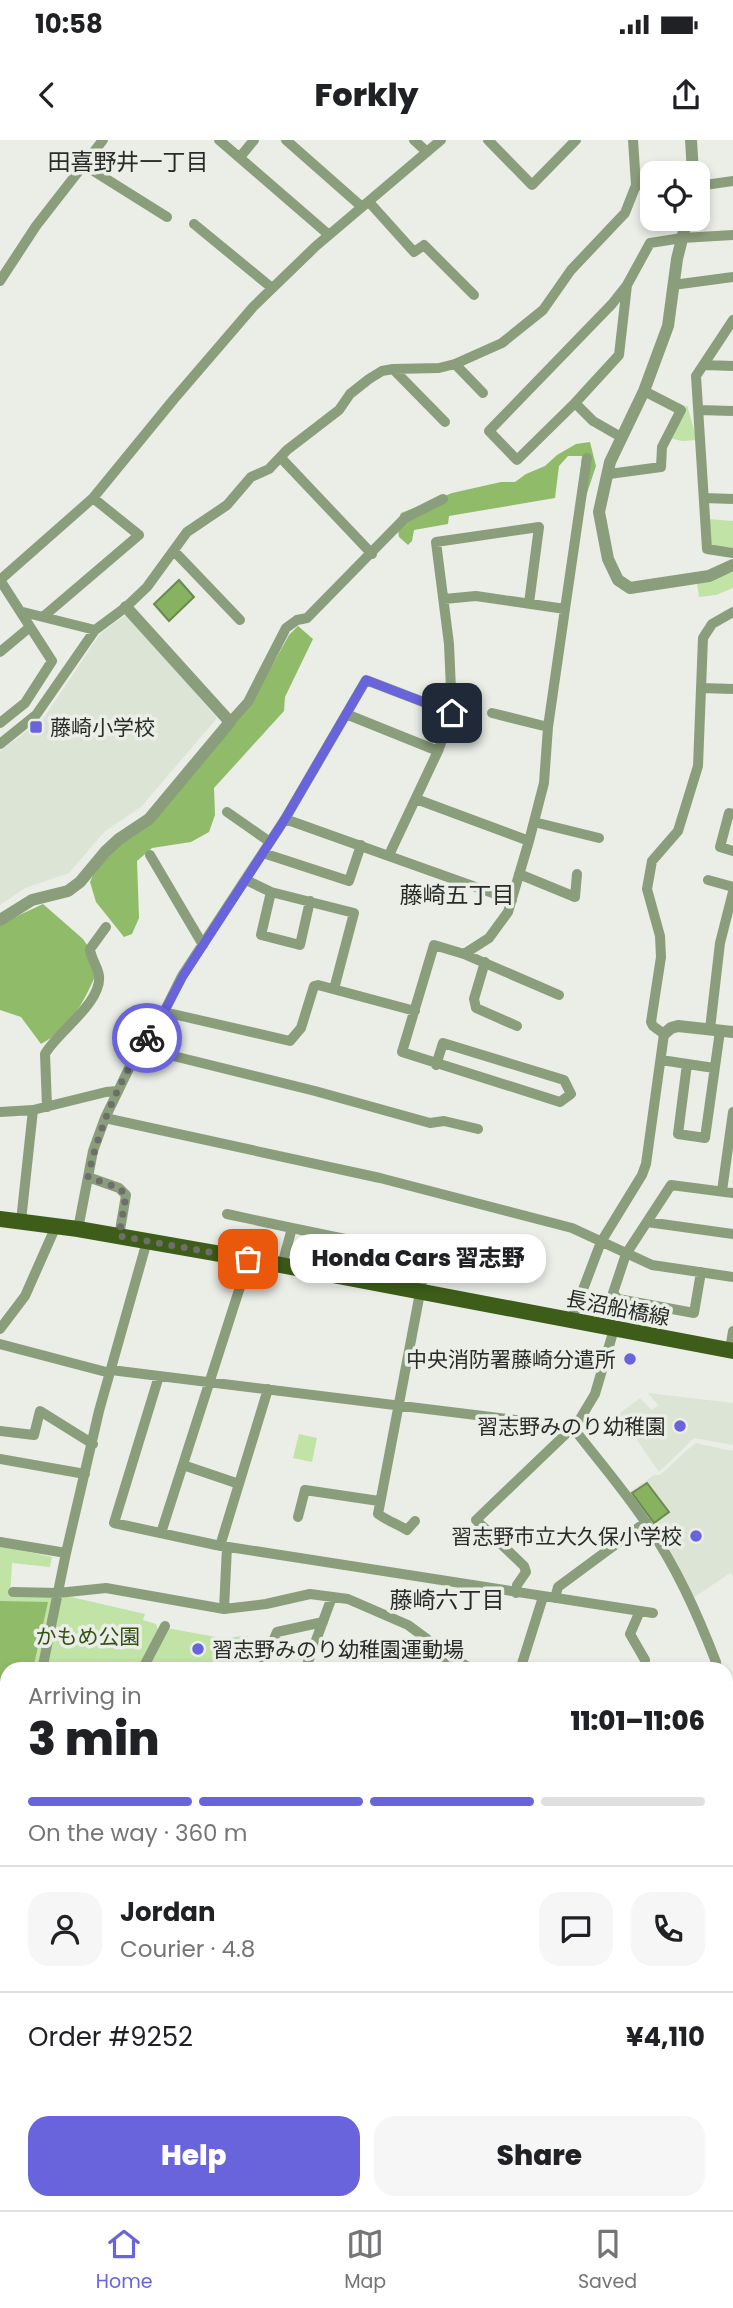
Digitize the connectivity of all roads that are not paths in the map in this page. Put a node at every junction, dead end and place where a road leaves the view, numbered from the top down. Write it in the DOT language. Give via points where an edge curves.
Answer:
graph roads {
  1 [pos="103,140"];
  2 [pos="219,140"];
  3 [pos="254,140"];
  4 [pos="286,140"];
  5 [pos="414,140"];
  6 [pos="441,140"];
  7 [pos="488,140"];
  8 [pos="557,140"];
  9 [pos="576,140"];
  10 [pos="633,140"];
  11 [pos="691,140"];
  12 [pos="566,149"];
  13 [pos="428,152"];
  14 [pos="240,157"];
  15 [pos="692,161"];
  16 [pos="84,165"];
  17 [pos="733,181"];
  18 [pos="710,184"];
  19 [pos="636,185"];
  20 [pos="640,185"];
  21 [pos="366,205"];
  22 [pos="167,217"];
  23 [pos="194,224"];
  24 [pos="683,231"];
  25 [pos="329,235"];
  26 [pos="733,235"];
  27 [pos="681,238"];
  28 [pos="733,277"];
  29 [pos="0,281"];
  30 [pos="627,285"];
  31 [pos="673,285"];
  32 [pos="272,288"];
  33 [pos="474,295"];
  34 [pos="732,325"];
  35 [pos="455,364"];
  36 [pos="705,365"];
  37 [pos="733,366"];
  38 [pos="393,369"];
  39 [pos="644,391"];
  40 [pos="483,393"];
  41 [pos="575,403"];
  42 [pos="699,410"];
  43 [pos="733,411"];
  44 [pos="445,422"];
  45 [pos="621,437"];
  46 [pos="281,458"];
  47 [pos="587,458"];
  48 [pos="608,474"];
  49 [pos="93,498"];
  50 [pos="704,498"];
  51 [pos="443,499"];
  52 [pos="733,499"];
  53 [pos="174,551"];
  54 [pos="733,553"];
  55 [pos="372,554"];
  56 [pos="733,565"];
  57 [pos="444,599"];
  58 [pos="529,603"];
  59 [pos="126,607"];
  60 [pos="565,609"];
  61 [pos="23,612"];
  62 [pos="733,612"];
  63 [pos="44,616"];
  64 [pos="240,620"];
  65 [pos="30,627"];
  66 [pos="95,630"];
  67 [pos="0,652"];
  68 [pos="701,688"];
  69 [pos="733,689"];
  70 [pos="452,713"];
  71 [pos="492,713"];
  72 [pos="346,714"];
  73 [pos="230,722"];
  74 [pos="0,723"];
  75 [pos="548,727"];
  76 [pos="0,744"];
  77 [pos="438,751"];
  78 [pos="416,799"];
  79 [pos="227,812"];
  80 [pos="733,814"];
  81 [pos="285,819"];
  82 [pos="534,821"];
  83 [pos="599,838"];
  84 [pos="529,841"];
  85 [pos="270,842"];
  86 [pos="361,845"];
  87 [pos="733,851"];
  88 [pos="263,853"];
  89 [pos="150,855"];
  90 [pos="389,855"];
  91 [pos="519,874"];
  92 [pos="577,874"];
  93 [pos="246,880"];
  94 [pos="708,880"];
  95 [pos="733,889"];
  96 [pos="271,892"];
  97 [pos="512,900"];
  98 [pos="310,901"];
  99 [pos="0,920"];
  100 [pos="106,927"];
  101 [pos="720,943"];
  102 [pos="202,945"];
  103 [pos="733,947"];
  104 [pos="464,954"];
  105 [pos="485,962"];
  106 [pos="334,989"];
  107 [pos="559,995"];
  108 [pos="415,1010"];
  109 [pos="164,1012"];
  110 [pos="517,1026"];
  111 [pos="721,1031"];
  112 [pos="664,1034"];
  113 [pos="141,1048"];
  114 [pos="661,1060"];
  115 [pos="687,1064"];
  116 [pos="436,1065"];
  117 [pos="714,1068"];
  118 [pos="117,1091"];
  119 [pos="47,1107"];
  120 [pos="33,1110"];
  121 [pos="0,1112"];
  122 [pos="733,1112"];
  123 [pos="105,1118"];
  124 [pos="478,1129"];
  125 [pos="731,1149"];
  126 [pos="88,1177"];
  127 [pos="727,1192"];
  128 [pos="227,1214"];
  129 [pos="0,1219"];
  130 [pos="22,1221"];
  131 [pos="647,1222"];
  132 [pos="56,1226"];
  133 [pos="292,1228"];
  134 [pos="78,1230"];
  135 [pos="733,1234"];
  136 [pos="119,1236"];
  137 [pos="146,1241"];
  138 [pos="601,1242"];
  139 [pos="626,1254"];
  140 [pos="426,1256"];
  141 [pos="248,1259"];
  142 [pos="456,1262"];
  143 [pos="282,1265"];
  144 [pos="701,1272"];
  145 [pos="733,1277"];
  146 [pos="421,1292"];
  147 [pos="570,1321"];
  148 [pos="0,1329"];
  149 [pos="614,1329"];
  150 [pos="733,1331"];
  151 [pos="0,1344"];
  152 [pos="732,1350"];
  153 [pos="110,1372"];
  154 [pos="159,1377"];
  155 [pos="209,1383"];
  156 [pos="268,1390"];
  157 [pos="399,1406"];
  158 [pos="0,1430"];
  159 [pos="572,1430"];
  160 [pos="93,1444"];
  161 [pos="0,1459"];
  162 [pos="183,1465"];
  163 [pos="85,1474"];
  164 [pos="239,1484"];
  165 [pos="379,1501"];
  166 [pos="298,1517"];
  167 [pos="415,1521"];
  168 [pos="646,1522"];
  169 [pos="161,1533"];
  170 [pos="0,1542"];
  171 [pos="224,1546"];
  172 [pos="66,1553"];
  173 [pos="13,1592"];
  174 [pos="58,1593"];
  175 [pos="516,1593"];
  176 [pos="332,1597"];
  177 [pos="542,1597"];
  178 [pos="555,1598"];
  179 [pos="224,1609"];
  180 [pos="640,1611"];
  181 [pos="653,1613"];
  182 [pos="323,1622"];
  183 [pos="165,1626"];
  184 [pos="450,1656"];
  185 [pos="645,1660"];
  186 [pos="43,1662"];
  187 [pos="146,1662"];
  188 [pos="264,1662"];
  189 [pos="309,1662"];
  190 [pos="446,1662"];
  191 [pos="460,1662"];
  192 [pos="522,1662"];
  193 [pos="716,1662"];
  1 -- 16 [label="street"];
  2 -- 14 [label="street"];
  3 -- 14 [label="street"];
  4 -- 21 [label="street"];
  5 -- 13 [label="street"];
  6 -- 13 [label="street"];
  7 -- 12 [label="street" via="532,185"];
  8 -- 12 [label="street"];
  9 -- 12 [label="street"];
  10 -- 19 [label="street"];
  11 -- 15 [label="street"];
  13 -- 21 [label="street"];
  14 -- 25 [label="street"];
  16 -- 22 [label="street"];
  16 -- 29 [label="street"];
  17 -- 18 [label="street"];
  19 -- 20 [label="street"];
  19 -- 35 [label="street" via="625,213 571,270 543,310 502,344"];
  21 -- 25 [label="street"];
  21 -- 33 [label="street" via="414,252 424,244"];
  23 -- 32 [label="street"];
  24 -- 27 [label="street"];
  25 -- 32 [label="street"];
  26 -- 27 [label="street"];
  27 -- 30 [label="street" via="650,243"];
  27 -- 31 [label="street"];
  28 -- 31 [label="street"];
  30 -- 41 [label="street" via="618,355"];
  30 -- 41 [label="street" via="489,431 517,460"];
  31 -- 39 [label="street" via="668,326"];
  32 -- 49 [label="street"];
  34 -- 36 [label="street"];
  35 -- 38 [label="street"];
  35 -- 40 [label="street"];
  36 -- 37 [label="street"];
  36 -- 42 [label="street" via="696,376"];
  38 -- 44 [label="street"];
  38 -- 46 [label="street" via="382,371 350,394 339,410"];
  39 -- 45 [label="street"];
  39 -- 48 [label="street" via="681,410 662,447 661,467"];
  41 -- 45 [label="street" via="593,421"];
  42 -- 43 [label="street"];
  42 -- 50 [label="street"];
  45 -- 48 [label="street"];
  46 -- 53 [label="street" via="251,477 227,505 187,532"];
  46 -- 55 [label="street"];
  47 -- 60 [label="street"];
  48 -- 56 [label="street" via="599,512 608,559 624,585 630,588 709,576"];
  49 -- 61 [label="street" via="0,580"];
  49 -- 63 [label="street" via="139,534"];
  50 -- 52 [label="street"];
  50 -- 54 [label="street" via="707,550"];
  51 -- 55 [label="street" via="405,518"];
  53 -- 59 [label="street"];
  53 -- 64 [label="street"];
  55 -- 73 [label="street" via="307,618 286,628 248,702"];
  57 -- 58 [label="street" via="476,596"];
  57 -- 58 [label="street" via="436,541 539,527"];
  57 -- 70 [label="street"];
  58 -- 60 [label="street"];
  59 -- 66 [label="street"];
  59 -- 73 [label="street"];
  60 -- 75 [label="street"];
  61 -- 63 [label="street"];
  61 -- 65 [label="street"];
  62 -- 68 [label="street" via="712,624 703,638"];
  63 -- 66 [label="street"];
  65 -- 67 [label="street"];
  65 -- 74 [label="street" via="52,661 25,703"];
  66 -- 76 [label="street" via="36,715"];
  68 -- 69 [label="street"];
  68 -- 112 [label="street" via="698,766 678,831 652,861 647,889 661,957 651,1022"];
  70 -- 72 [label="street" via="366,680"];
  70 -- 77 [label="street"];
  71 -- 75 [label="street"];
  72 -- 77 [label="street"];
  72 -- 81 [label="street"];
  73 -- 99 [label="street" via="149,820 119,839 80,882"];
  75 -- 82 [label="street" via="544,783"];
  77 -- 78 [label="street"];
  78 -- 84 [label="street"];
  78 -- 90 [label="street"];
  79 -- 85 [label="street"];
  80 -- 87 [label="street" via="729,813 720,847"];
  81 -- 85 [label="street"];
  81 -- 86 [label="street"];
  82 -- 83 [label="street"];
  82 -- 84 [label="street"];
  84 -- 91 [label="street"];
  85 -- 88 [label="street"];
  86 -- 88 [label="street" via="349,881"];
  86 -- 90 [label="street"];
  88 -- 93 [label="street"];
  89 -- 102 [label="street"];
  90 -- 97 [label="street"];
  91 -- 92 [label="street" via="575,897"];
  91 -- 97 [label="street"];
  93 -- 96 [label="street"];
  93 -- 102 [label="street"];
  94 -- 95 [label="street"];
  95 -- 101 [label="street"];
  96 -- 98 [label="street"];
  96 -- 98 [label="street" via="261,935 300,944"];
  97 -- 104 [label="street" via="489,938"];
  98 -- 106 [label="street" via="354,913"];
  100 -- 119 [label="street" via="90,949 99,975 97,987 76,1020 45,1054"];
  101 -- 103 [label="street"];
  101 -- 111 [label="street"];
  102 -- 109 [label="street"];
  104 -- 105 [label="street"];
  104 -- 108 [label="street" via="434,945"];
  105 -- 107 [label="street"];
  105 -- 110 [label="street" via="474,999 476,1008"];
  106 -- 108 [label="street"];
  106 -- 109 [label="street" via="314,986 301,1028 290,1041"];
  108 -- 116 [label="street" via="402,1052"];
  109 -- 113 [label="street"];
  111 -- 112 [label="street" via="678,1026"];
  111 -- 117 [label="street"];
  112 -- 114 [label="street"];
  113 -- 118 [label="street"];
  113 -- 124 [label="street" via="429,1123 444,1121"];
  114 -- 115 [label="street"];
  114 -- 138 [label="street" via="646,1164"];
  115 -- 117 [label="street"];
  115 -- 117 [label="street" via="678,1134 705,1138"];
  116 -- 116 [label="street" via="560,1102 571,1094 564,1080 443,1043"];
  118 -- 119 [label="street"];
  118 -- 123 [label="street"];
  119 -- 120 [label="street"];
  120 -- 121 [label="street"];
  120 -- 130 [label="street"];
  122 -- 125 [label="street"];
  123 -- 126 [label="street"];
  123 -- 138 [label="street" via="380,1178 572,1228"];
  125 -- 127 [label="street"];
  126 -- 134 [label="street"];
  126 -- 136 [label="street" via="126,1195"];
  127 -- 131 [label="street" via="671,1185"];
  128 -- 133 [label="street"];
  129 -- 130 [label="main road, 長沼船橋線"];
  130 -- 132 [label="main road, 長沼船橋線"];
  131 -- 135 [label="street"];
  131 -- 139 [label="street"];
  132 -- 134 [label="main road, 長沼船橋線"];
  132 -- 148 [label="street" via="25,1296"];
  133 -- 140 [label="street"];
  133 -- 143 [label="street"];
  134 -- 136 [label="main road, 長沼船橋線"];
  136 -- 137 [label="main road, 長沼船橋線"];
  137 -- 141 [label="main road, 長沼船橋線"];
  137 -- 153 [label="street"];
  138 -- 139 [label="street"];
  138 -- 147 [label="street"];
  139 -- 144 [label="street" via="652,1265"];
  139 -- 144 [label="street" via="613,1293 618,1299 694,1313"];
  140 -- 142 [label="street"];
  140 -- 146 [label="street"];
  141 -- 143 [label="main road, 長沼船橋線"];
  141 -- 155 [label="street"];
  143 -- 146 [label="main road, 長沼船橋線"];
  144 -- 145 [label="street"];
  146 -- 147 [label="main road, 長沼船橋線"];
  146 -- 157 [label="street"];
  147 -- 149 [label="main road, 長沼船橋線"];
  149 -- 152 [label="main road, 長沼船橋線"];
  149 -- 159 [label="street" via="596,1394"];
  150 -- 152 [label="street"];
  151 -- 153 [label="street"];
  153 -- 154 [label="street"];
  153 -- 160 [label="street"];
  154 -- 155 [label="street"];
  154 -- 169 [label="street" via="114,1523"];
  155 -- 156 [label="street"];
  155 -- 162 [label="street"];
  156 -- 157 [label="street"];
  156 -- 164 [label="street"];
  157 -- 159 [label="street" via="556,1424"];
  157 -- 165 [label="street"];
  158 -- 160 [label="street" via="34,1436 40,1411"];
  159 -- 168 [label="street"];
  159 -- 175 [label="street" via="476,1520 524,1566 526,1572"];
  160 -- 163 [label="street"];
  161 -- 163 [label="street"];
  162 -- 164 [label="street"];
  162 -- 169 [label="street"];
  163 -- 172 [label="street"];
  164 -- 171 [label="street"];
  165 -- 166 [label="street" via="304,1490"];
  165 -- 167 [label="street" via="378,1514 391,1523 407,1530"];
  168 -- 178 [label="street" via="558,1587"];
  168 -- 193 [label="street" via="675,1570"];
  169 -- 171 [label="street"];
  170 -- 172 [label="street"];
  171 -- 175 [label="street"];
  171 -- 179 [label="street"];
  172 -- 174 [label="street"];
  173 -- 174 [label="street"];
  174 -- 179 [label="street" via="106,1588"];
  174 -- 186 [label="street"];
  175 -- 177 [label="street"];
  176 -- 179 [label="street" via="310,1594"];
  176 -- 182 [label="street"];
  176 -- 184 [label="street" via="348,1599 408,1625"];
  177 -- 178 [label="street"];
  177 -- 192 [label="street"];
  178 -- 180 [label="street"];
  180 -- 181 [label="street"];
  180 -- 185 [label="street" via="630,1634"];
  182 -- 188 [label="street" via="277,1632"];
  182 -- 189 [label="street"];
  183 -- 187 [label="street"];
  184 -- 190 [label="street"];
  184 -- 191 [label="street"];
}
